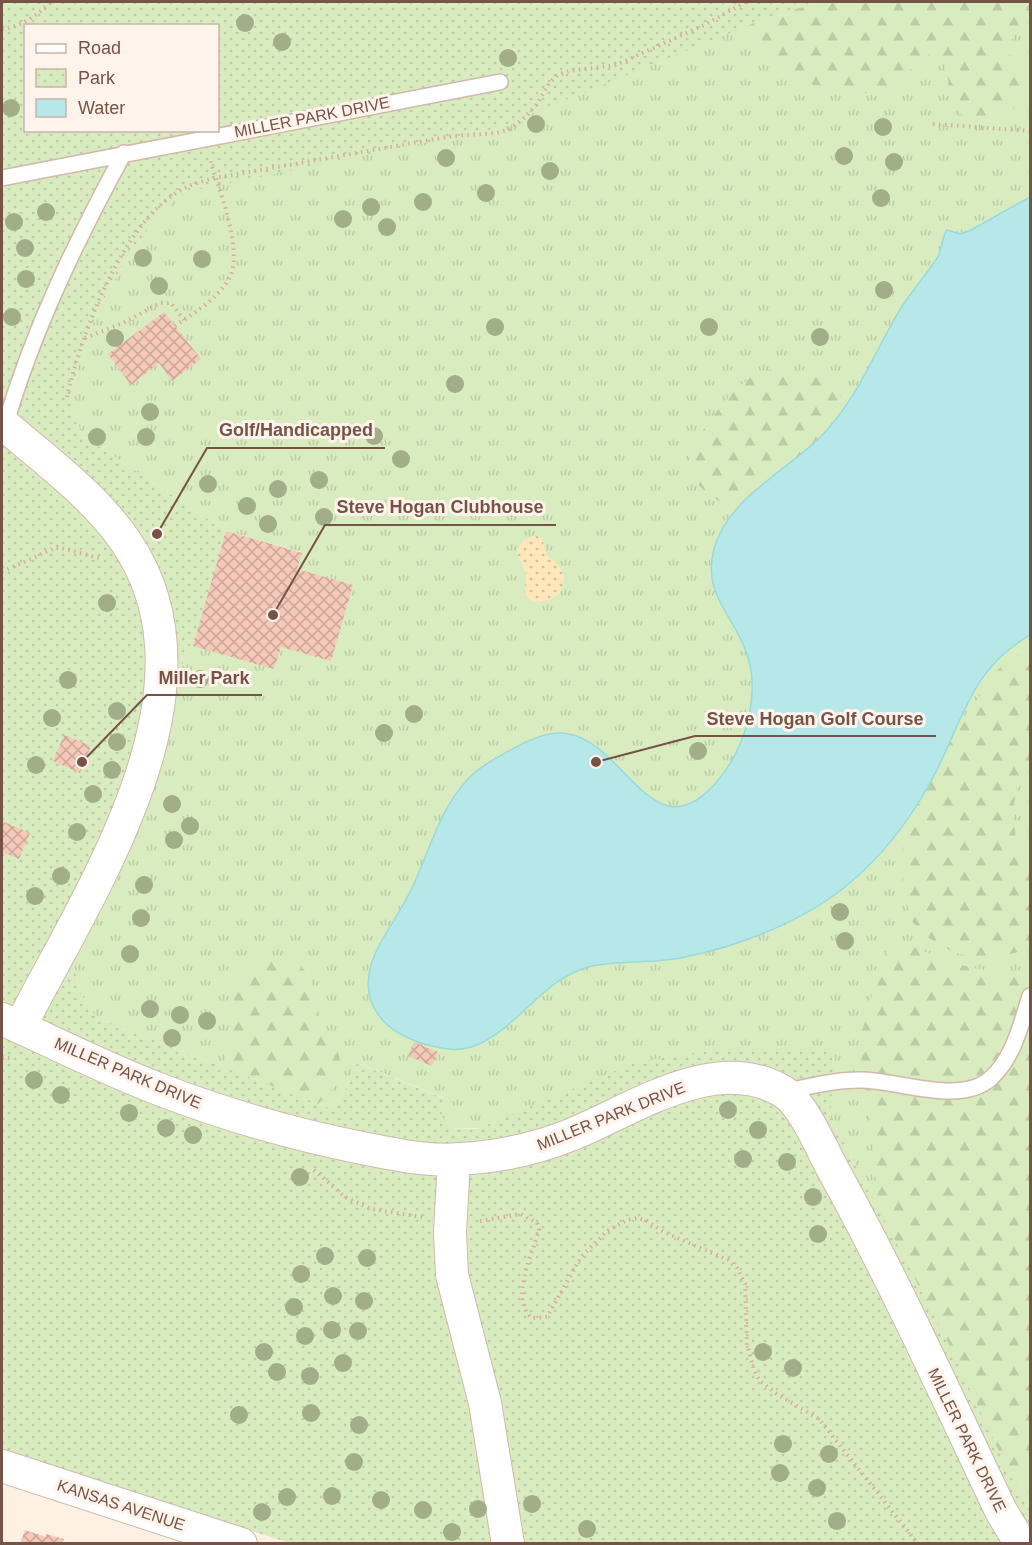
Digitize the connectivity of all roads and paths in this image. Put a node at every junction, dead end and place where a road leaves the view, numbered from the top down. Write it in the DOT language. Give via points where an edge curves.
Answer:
graph roads {
  1 [pos="51,2"];
  2 [pos="746,2"];
  3 [pos="2,29"];
  4 [pos="500,82"];
  5 [pos="933,124"];
  6 [pos="1030,131"];
  7 [pos="202,138"];
  8 [pos="124,153"];
  9 [pos="2,178"];
  10 [pos="216,178"];
  11 [pos="184,320"];
  12 [pos="175,326"];
  13 [pos="84,338"];
  14 [pos="67,397"];
  15 [pos="3,425"];
  16 [pos="2,572"];
  17 [pos="142,572"];
  18 [pos="1030,996"];
  19 [pos="11,1023"];
  20 [pos="2,1057"];
  21 [pos="15,1059"];
  22 [pos="784,1092"];
  23 [pos="454,1160"];
  24 [pos="306,1164"];
  25 [pos="450,1219"];
  26 [pos="2,1466"];
  27 [pos="241,1544"];
  28 [pos="508,1544"];
  29 [pos="918,1544"];
  30 [pos="1021,1544"];
  1 -- 3 [label="path" via="31,18"];
  2 -- 10 [label="path" via="616,66 558,75 537,104 510,129"];
  4 -- 7 [label="lane, MILLER PARK DRIVE"];
  5 -- 6 [label="path"];
  7 -- 8 [label="lane, MILLER PARK DRIVE"];
  7 -- 10 [label="path"];
  8 -- 9 [label="lane, MILLER PARK DRIVE"];
  8 -- 15 [label="lane, MILLER PARK DRIVE" via="48,306"];
  10 -- 11 [label="path" via="232,239 233,266 224,286"];
  10 -- 13 [label="path" via="180,191 143,224 112,275"];
  11 -- 12 [label="path"];
  11 -- 13 [label="path" via="171,303 160,303"];
  13 -- 14 [label="path"];
  15 -- 17 [label="street, MILLER PARK DRIVE" via="113,523"];
  16 -- 17 [label="path" via="57,547"];
  17 -- 19 [label="street, MILLER PARK DRIVE" via="154,606 161,659 160,697 150,748 120,829"];
  18 -- 22 [label="lane" via="1005,1062 981,1085 965,1091 865,1080 833,1081"];
  19 -- 23 [label="street, MILLER PARK DRIVE" via="153,1087 268,1126 391,1153"];
  20 -- 21 [label="path"];
  22 -- 23 [label="street, MILLER PARK DRIVE" via="745,1079 716,1079 672,1090 530,1149"];
  22 -- 30 [label="street, MILLER PARK DRIVE" via="813,1132 866,1230 1001,1511"];
  23 -- 25 [label="street"];
  24 -- 25 [label="path" via="345,1197 371,1209"];
  25 -- 28 [label="street" via="454,1286 477,1362"];
  25 -- 29 [label="path" via="481,1221 521,1214 537,1223 539,1230 523,1291 523,1306 532,1318 547,1317 581,1257 607,1231 627,1220 647,1221 728,1260 738,1268 745,1284 747,1346 759,1380 819,1419"];
  26 -- 27 [label="street, KANSAS AVENUE"];
}
